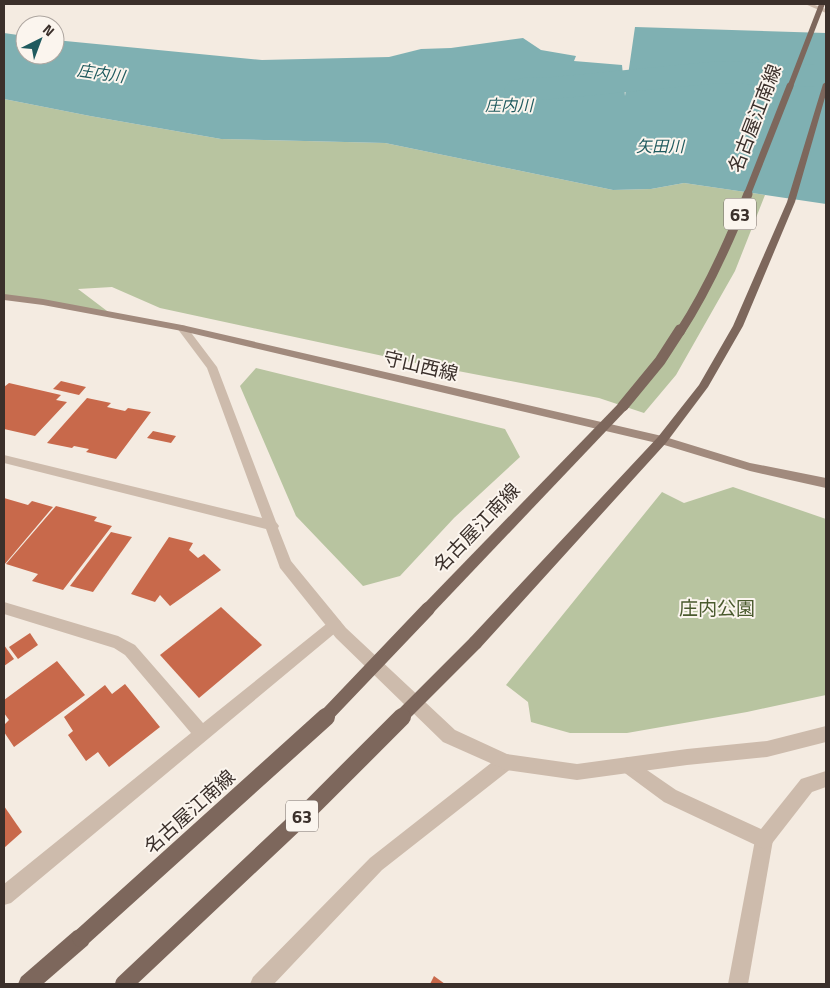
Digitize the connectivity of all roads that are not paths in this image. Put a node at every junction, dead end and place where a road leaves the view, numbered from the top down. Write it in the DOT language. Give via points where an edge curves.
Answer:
graph roads {
  1 [pos="808,4"];
  2 [pos="822,4"];
  3 [pos="826,11"];
  4 [pos="826,84"];
  5 [pos="4,297"];
  6 [pos="182,328"];
  7 [pos="604,426"];
  8 [pos="662,440"];
  9 [pos="4,459"];
  10 [pos="826,483"];
  11 [pos="273,526"];
  12 [pos="4,608"];
  13 [pos="335,624"];
  14 [pos="202,734"];
  15 [pos="826,734"];
  16 [pos="506,762"];
  17 [pos="628,765"];
  18 [pos="826,778"];
  19 [pos="764,840"];
  20 [pos="4,896"];
  21 [pos="28,984"];
  22 [pos="124,984"];
  23 [pos="260,984"];
  24 [pos="738,984"];
  1 -- 3 [label="street"];
  2 -- 7 [label="main road, 名古屋江南線 / 63, bridge" via="732,234 694,310 660,361"];
  4 -- 8 [label="main road, 63" via="791,202 738,326 703,387"];
  5 -- 6 [label="main road, 守山西線"];
  6 -- 7 [label="main road, 守山西線"];
  6 -- 11 [label="street" via="212,366"];
  7 -- 8 [label="main road, 守山西線"];
  7 -- 21 [label="main road, 名古屋江南線 / 63, bridge" via="316,728"];
  8 -- 10 [label="main road, 守山西線" via="750,467"];
  8 -- 22 [label="main road, 63, bridge" via="475,643 311,808"];
  9 -- 11 [label="street"];
  11 -- 13 [label="street" via="286,564"];
  12 -- 14 [label="street" via="118,643 130,650"];
  13 -- 14 [label="street"];
  13 -- 16 [label="street" via="449,736"];
  14 -- 20 [label="street"];
  15 -- 17 [label="street" via="767,749"];
  16 -- 17 [label="street" via="577,772"];
  16 -- 23 [label="street" via="376,864"];
  17 -- 19 [label="street" via="670,796"];
  18 -- 19 [label="street" via="806,785"];
  19 -- 24 [label="street"];
}
